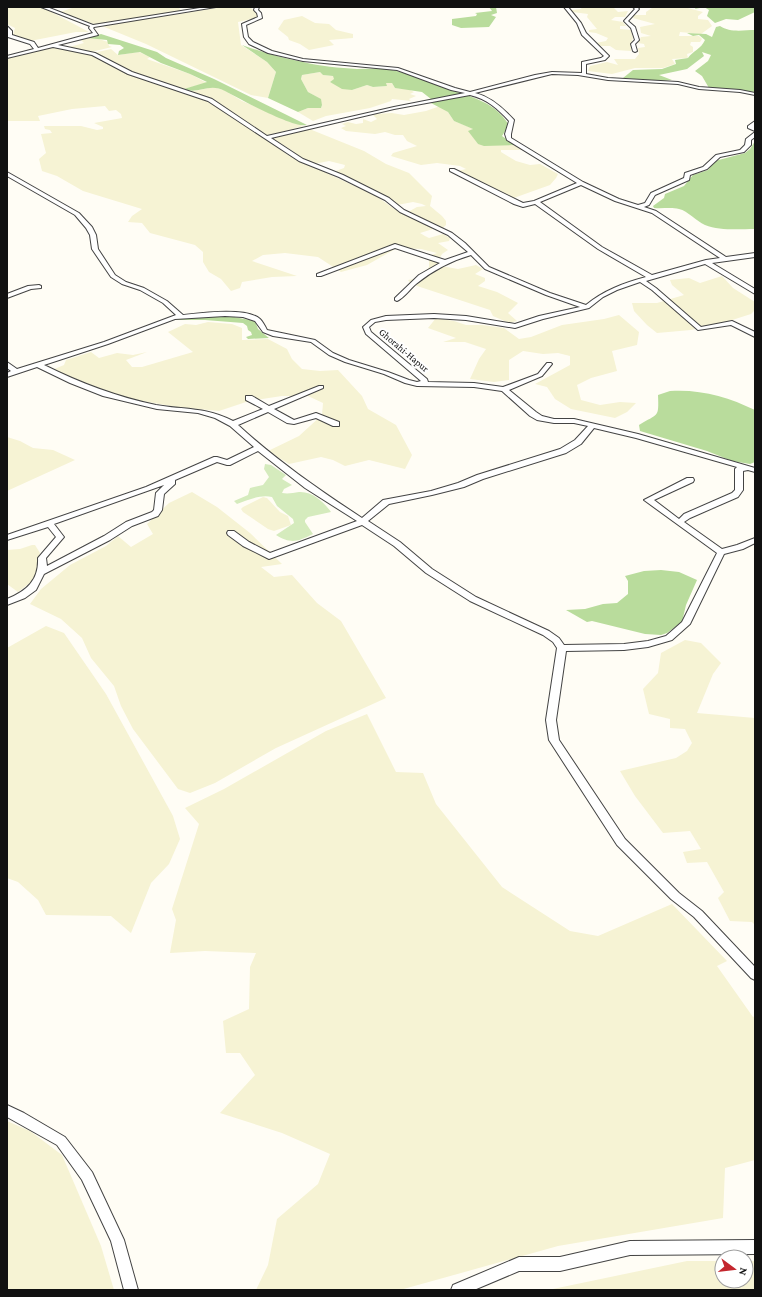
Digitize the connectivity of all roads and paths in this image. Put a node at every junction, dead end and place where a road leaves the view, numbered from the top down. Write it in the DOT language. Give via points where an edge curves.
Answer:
graph roads {
  1 [pos="43,7"];
  2 [pos="214,7"];
  3 [pos="257,7"];
  4 [pos="566,7"];
  5 [pos="635,7"];
  6 [pos="93,26"];
  7 [pos="7,27"];
  8 [pos="52,45"];
  9 [pos="36,48"];
  10 [pos="635,51"];
  11 [pos="7,57"];
  12 [pos="580,75"];
  13 [pos="472,92"];
  14 [pos="755,94"];
  15 [pos="755,123"];
  16 [pos="755,129"];
  17 [pos="755,134"];
  18 [pos="268,137"];
  19 [pos="452,170"];
  20 [pos="7,174"];
  21 [pos="581,183"];
  22 [pos="536,202"];
  23 [pos="638,207"];
  24 [pos="472,253"];
  25 [pos="755,255"];
  26 [pos="724,259"];
  27 [pos="444,262"];
  28 [pos="706,262"];
  29 [pos="319,275"];
  30 [pos="651,277"];
  31 [pos="641,280"];
  32 [pos="39,287"];
  33 [pos="755,292"];
  34 [pos="7,296"];
  35 [pos="397,300"];
  36 [pos="587,307"];
  37 [pos="181,316"];
  38 [pos="755,335"];
  39 [pos="7,364"];
  40 [pos="549,364"];
  41 [pos="38,365"];
  42 [pos="16,372"];
  43 [pos="7,375"];
  44 [pos="424,384"];
  45 [pos="321,387"];
  46 [pos="504,389"];
  47 [pos="249,398"];
  48 [pos="268,408"];
  49 [pos="233,424"];
  50 [pos="336,424"];
  51 [pos="592,426"];
  52 [pos="259,448"];
  53 [pos="752,469"];
  54 [pos="186,472"];
  55 [pos="690,480"];
  56 [pos="362,522"];
  57 [pos="679,522"];
  58 [pos="49,523"];
  59 [pos="231,533"];
  60 [pos="7,538"];
  61 [pos="755,540"];
  62 [pos="722,552"];
  63 [pos="43,571"];
  64 [pos="7,602"];
  65 [pos="562,648"];
  66 [pos="755,975"];
  67 [pos="7,1111"];
  68 [pos="755,1247"];
  69 [pos="131,1290"];
  70 [pos="458,1290"];
  1 -- 6 [label="street"];
  2 -- 6 [label="street"];
  3 -- 13 [label="street" via="256,10 261,16 244,24 246,37 251,43 270,52 303,60 398,69 452,89"];
  4 -- 12 [label="street" via="584,34 606,56 604,59 584,63 585,73"];
  5 -- 10 [label="street" via="637,9 626,20 633,27 637,40 633,44"];
  6 -- 8 [label="street" via="96,34"];
  7 -- 9 [label="street" via="10,36 32,43"];
  8 -- 9 [label="street"];
  8 -- 18 [label="street" via="93,54 130,73 210,100"];
  9 -- 11 [label="street"];
  12 -- 13 [label="street" via="535,76"];
  12 -- 14 [label="street" via="604,79 678,83"];
  13 -- 18 [label="street"];
  13 -- 21 [label="street" via="499,107 512,121 509,139"];
  15 -- 16 [label="street" via="750,126"];
  17 -- 23 [label="street" via="742,151 718,156 705,168 687,174 687,179 653,194 647,204"];
  18 -- 24 [label="street" via="301,160 342,176 383,197 402,211 450,234"];
  19 -- 22 [label="street" via="516,203"];
  20 -- 37 [label="street" via="77,214 89,227 95,249 113,276 124,284 142,289 165,302"];
  21 -- 22 [label="street"];
  21 -- 23 [label="street"];
  22 -- 30 [label="street" via="600,248"];
  23 -- 26 [label="street" via="654,212"];
  24 -- 27 [label="street"];
  24 -- 36 [label="street" via="487,268 553,297"];
  25 -- 26 [label="street, Ghorahi-Hapur"];
  26 -- 28 [label="street, Ghorahi-Hapur"];
  27 -- 29 [label="street" via="395,246"];
  27 -- 35 [label="street" via="423,276"];
  28 -- 30 [label="street, Ghorahi-Hapur"];
  28 -- 33 [label="street"];
  30 -- 31 [label="street, Ghorahi-Hapur"];
  31 -- 36 [label="street, Ghorahi-Hapur" via="615,289"];
  31 -- 38 [label="street" via="700,329 732,323"];
  32 -- 34 [label="street" via="30,287"];
  36 -- 44 [label="street, Ghorahi-Hapur" via="515,326 434,316 373,320 366,327 368,333 425,380"];
  37 -- 41 [label="street, Ghorahi-Hapur"];
  37 -- 44 [label="street, Ghorahi-Hapur" via="244,315 257,320 273,334 303,338 348,361 407,382"];
  39 -- 42 [label="street"];
  40 -- 46 [label="street" via="540,375"];
  41 -- 42 [label="street, Ghorahi-Hapur"];
  41 -- 49 [label="street" via="72,382 106,394 149,406 218,416"];
  42 -- 43 [label="street, Ghorahi-Hapur"];
  44 -- 46 [label="street" via="474,385"];
  45 -- 48 [label="street"];
  46 -- 51 [label="street" via="540,418 574,421"];
  47 -- 48 [label="street"];
  48 -- 49 [label="street"];
  48 -- 50 [label="street" via="294,422 316,415"];
  49 -- 52 [label="street"];
  51 -- 53 [label="street" via="638,436"];
  51 -- 56 [label="street" via="578,442 563,451 461,485 386,502"];
  52 -- 54 [label="street" via="227,463 217,459"];
  52 -- 56 [label="street" via="308,486"];
  53 -- 57 [label="street" via="739,469 739,490 735,495"];
  54 -- 58 [label="street" via="150,489"];
  54 -- 63 [label="street" via="160,493 158,510 154,514 130,524"];
  55 -- 57 [label="street" via="648,500"];
  56 -- 59 [label="street" via="269,556"];
  56 -- 65 [label="street" via="396,544 450,586 546,633"];
  57 -- 62 [label="street"];
  58 -- 60 [label="street"];
  58 -- 63 [label="street" via="60,537 42,558"];
  61 -- 62 [label="street"];
  62 -- 65 [label="street" via="686,624 669,638 624,647"];
  63 -- 64 [label="street" via="33,588"];
  65 -- 66 [label="street" via="551,720 554,740 621,842 675,896 698,914"];
  67 -- 69 [label="street" via="61,1141 83,1172 117,1240"];
  68 -- 70 [label="street" via="630,1248 560,1264 519,1264"];
}
